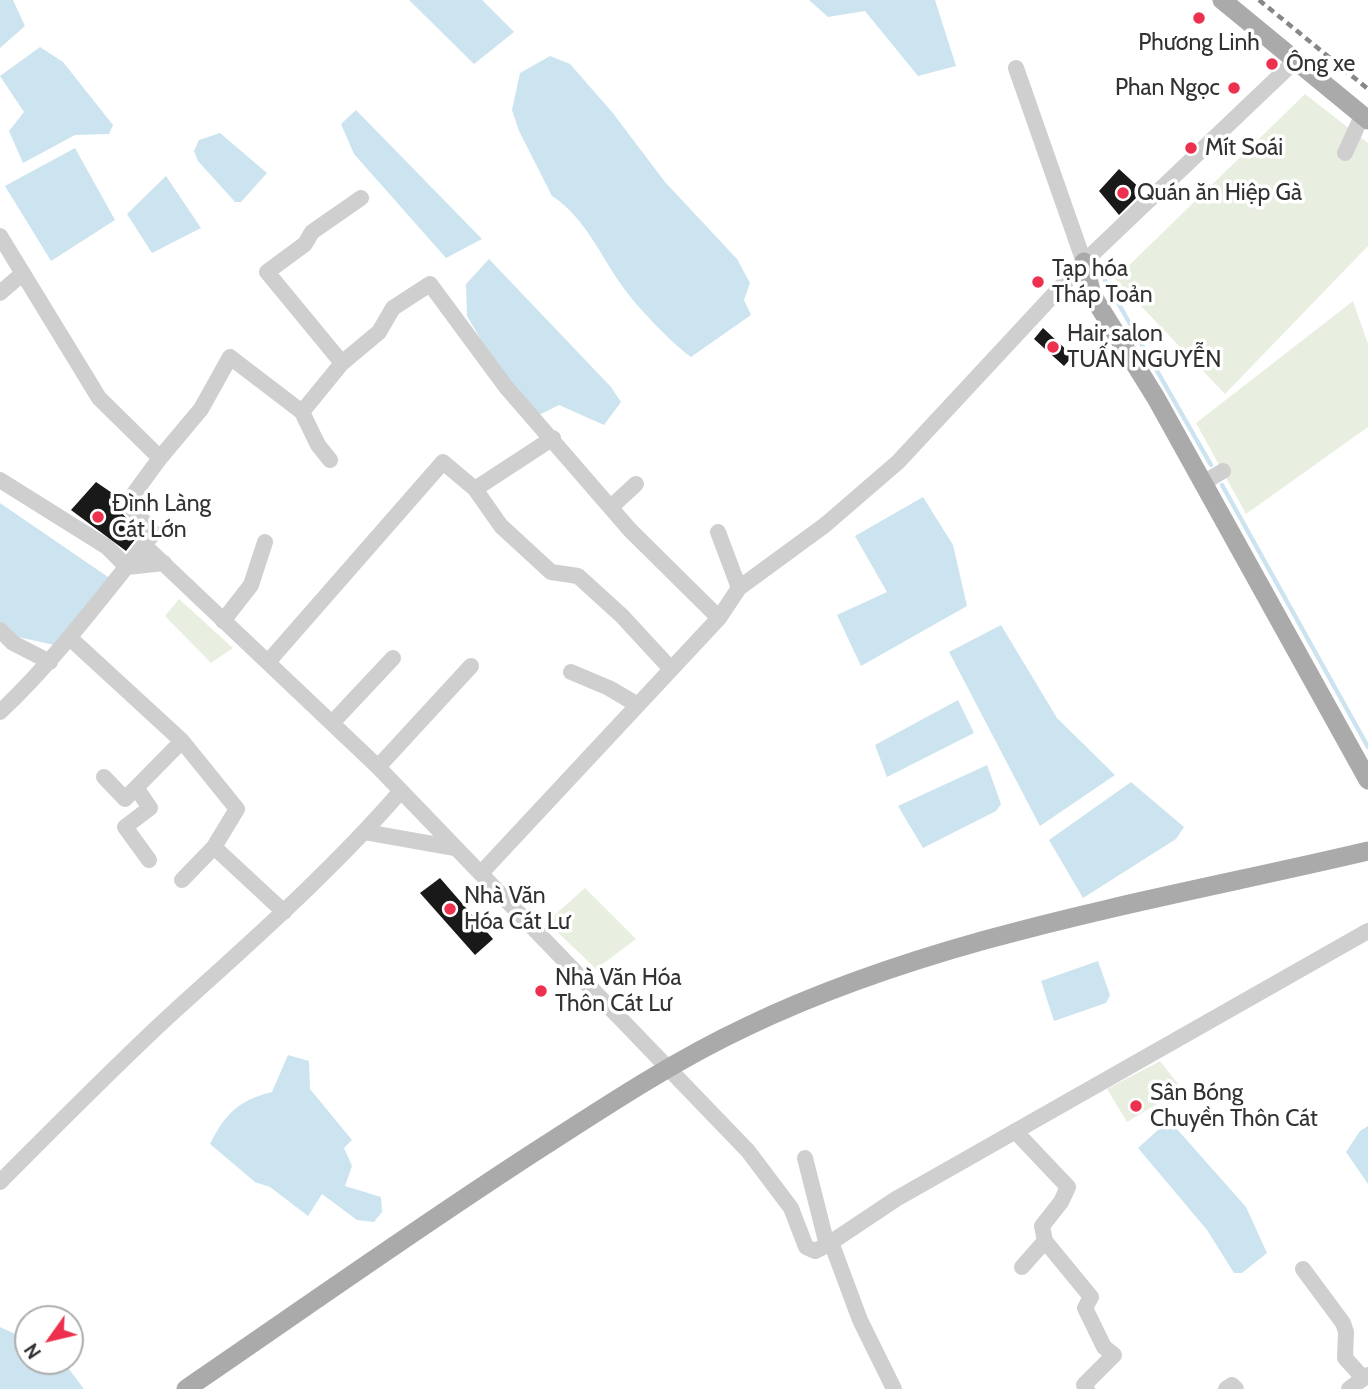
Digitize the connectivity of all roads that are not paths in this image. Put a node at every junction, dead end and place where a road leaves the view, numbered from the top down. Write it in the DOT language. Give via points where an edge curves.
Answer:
graph roads {
  1 [pos="1222,0"];
  2 [pos="1295,61"];
  3 [pos="1016,68"];
  4 [pos="1365,118"];
  5 [pos="1345,153"];
  6 [pos="354,198"];
  7 [pos="0,236"];
  8 [pos="1084,262"];
  9 [pos="22,274"];
  10 [pos="1061,286"];
  11 [pos="0,293"];
  12 [pos="1092,295"];
  13 [pos="342,363"];
  14 [pos="302,412"];
  15 [pos="553,438"];
  16 [pos="160,458"];
  17 [pos="330,460"];
  18 [pos="1223,471"];
  19 [pos="0,480"];
  20 [pos="1203,483"];
  21 [pos="636,484"];
  22 [pos="475,489"];
  23 [pos="611,507"];
  24 [pos="718,532"];
  25 [pos="265,542"];
  26 [pos="144,545"];
  27 [pos="163,563"];
  28 [pos="127,567"];
  29 [pos="739,588"];
  30 [pos="719,618"];
  31 [pos="223,621"];
  32 [pos="0,630"];
  33 [pos="71,639"];
  34 [pos="393,658"];
  35 [pos="50,662"];
  36 [pos="268,662"];
  37 [pos="471,666"];
  38 [pos="670,668"];
  39 [pos="571,672"];
  40 [pos="636,704"];
  41 [pos="0,712"];
  42 [pos="332,723"];
  43 [pos="182,741"];
  44 [pos="378,767"];
  45 [pos="104,776"];
  46 [pos="1368,780"];
  47 [pos="137,789"];
  48 [pos="400,792"];
  49 [pos="365,832"];
  50 [pos="214,847"];
  51 [pos="455,848"];
  52 [pos="1368,851"];
  53 [pos="149,860"];
  54 [pos="482,872"];
  55 [pos="182,880"];
  56 [pos="284,912"];
  57 [pos="1368,931"];
  58 [pos="667,1067"];
  59 [pos="1015,1131"];
  60 [pos="805,1158"];
  61 [pos="0,1182"];
  62 [pos="1045,1241"];
  63 [pos="829,1244"];
  64 [pos="1022,1267"];
  65 [pos="1303,1269"];
  66 [pos="1366,1377"];
  67 [pos="1084,1388"];
  68 [pos="186,1389"];
  69 [pos="894,1389"];
  70 [pos="1226,1389"];
  71 [pos="1236,1389"];
  72 [pos="1349,1389"];
  1 -- 2 [label="main road"];
  2 -- 4 [label="main road"];
  2 -- 8 [label="street"];
  3 -- 8 [label="street"];
  4 -- 5 [label="street"];
  6 -- 13 [label="street" via="267,272"];
  7 -- 9 [label="street"];
  8 -- 10 [label="street"];
  8 -- 12 [label="main road"];
  9 -- 11 [label="street"];
  9 -- 16 [label="street" via="99,398"];
  10 -- 12 [label="street"];
  10 -- 29 [label="street" via="898,462 825,525"];
  12 -- 20 [label="main road"];
  13 -- 14 [label="street"];
  13 -- 15 [label="street" via="379,332 393,308 430,284 506,387"];
  14 -- 16 [label="street" via="230,357 201,409"];
  14 -- 17 [label="street"];
  15 -- 22 [label="street"];
  15 -- 23 [label="street"];
  16 -- 26 [label="street" via="127,503 154,533"];
  18 -- 20 [label="street"];
  19 -- 28 [label="street" via="107,547"];
  20 -- 46 [label="main road"];
  21 -- 23 [label="street"];
  22 -- 36 [label="street" via="443,462"];
  22 -- 38 [label="street" via="501,526 551,572 578,576"];
  23 -- 30 [label="street"];
  24 -- 29 [label="street"];
  25 -- 31 [label="street" via="251,585"];
  26 -- 27 [label="street"];
  26 -- 28 [label="street"];
  27 -- 28 [label="street"];
  27 -- 31 [label="street"];
  28 -- 33 [label="street"];
  29 -- 30 [label="street"];
  30 -- 38 [label="street"];
  31 -- 36 [label="street"];
  32 -- 35 [label="street" via="13,643"];
  33 -- 35 [label="street"];
  33 -- 43 [label="street"];
  34 -- 42 [label="street"];
  35 -- 41 [label="street"];
  36 -- 42 [label="street"];
  37 -- 44 [label="street"];
  38 -- 40 [label="street"];
  39 -- 40 [label="street"];
  40 -- 54 [label="street"];
  42 -- 44 [label="street"];
  43 -- 47 [label="street"];
  43 -- 50 [label="street" via="237,809"];
  44 -- 48 [label="street"];
  45 -- 47 [label="street" via="125,799"];
  47 -- 53 [label="street" via="149,808 125,827"];
  48 -- 49 [label="street"];
  48 -- 51 [label="street"];
  49 -- 51 [label="street"];
  49 -- 56 [label="street"];
  50 -- 55 [label="street"];
  50 -- 56 [label="street"];
  51 -- 54 [label="street"];
  52 -- 58 [label="main road" via="1042,926 899,966 748,1026"];
  54 -- 58 [label="street" via="536,936"];
  56 -- 61 [label="street" via="165,1020"];
  57 -- 59 [label="street"];
  58 -- 63 [label="street" via="770,1179 791,1208 806,1247 815,1251"];
  58 -- 68 [label="main road" via="449,1207"];
  59 -- 62 [label="street" via="1068,1187 1042,1226"];
  59 -- 63 [label="street" via="896,1199"];
  60 -- 63 [label="street"];
  62 -- 64 [label="street"];
  62 -- 67 [label="street" via="1091,1297 1085,1308 1104,1347 1114,1355"];
  63 -- 69 [label="street"];
  65 -- 66 [label="street" via="1339,1317 1346,1332 1345,1358"];
  66 -- 72 [label="street"];
  70 -- 71 [label="street" via="1232,1385"];
}
